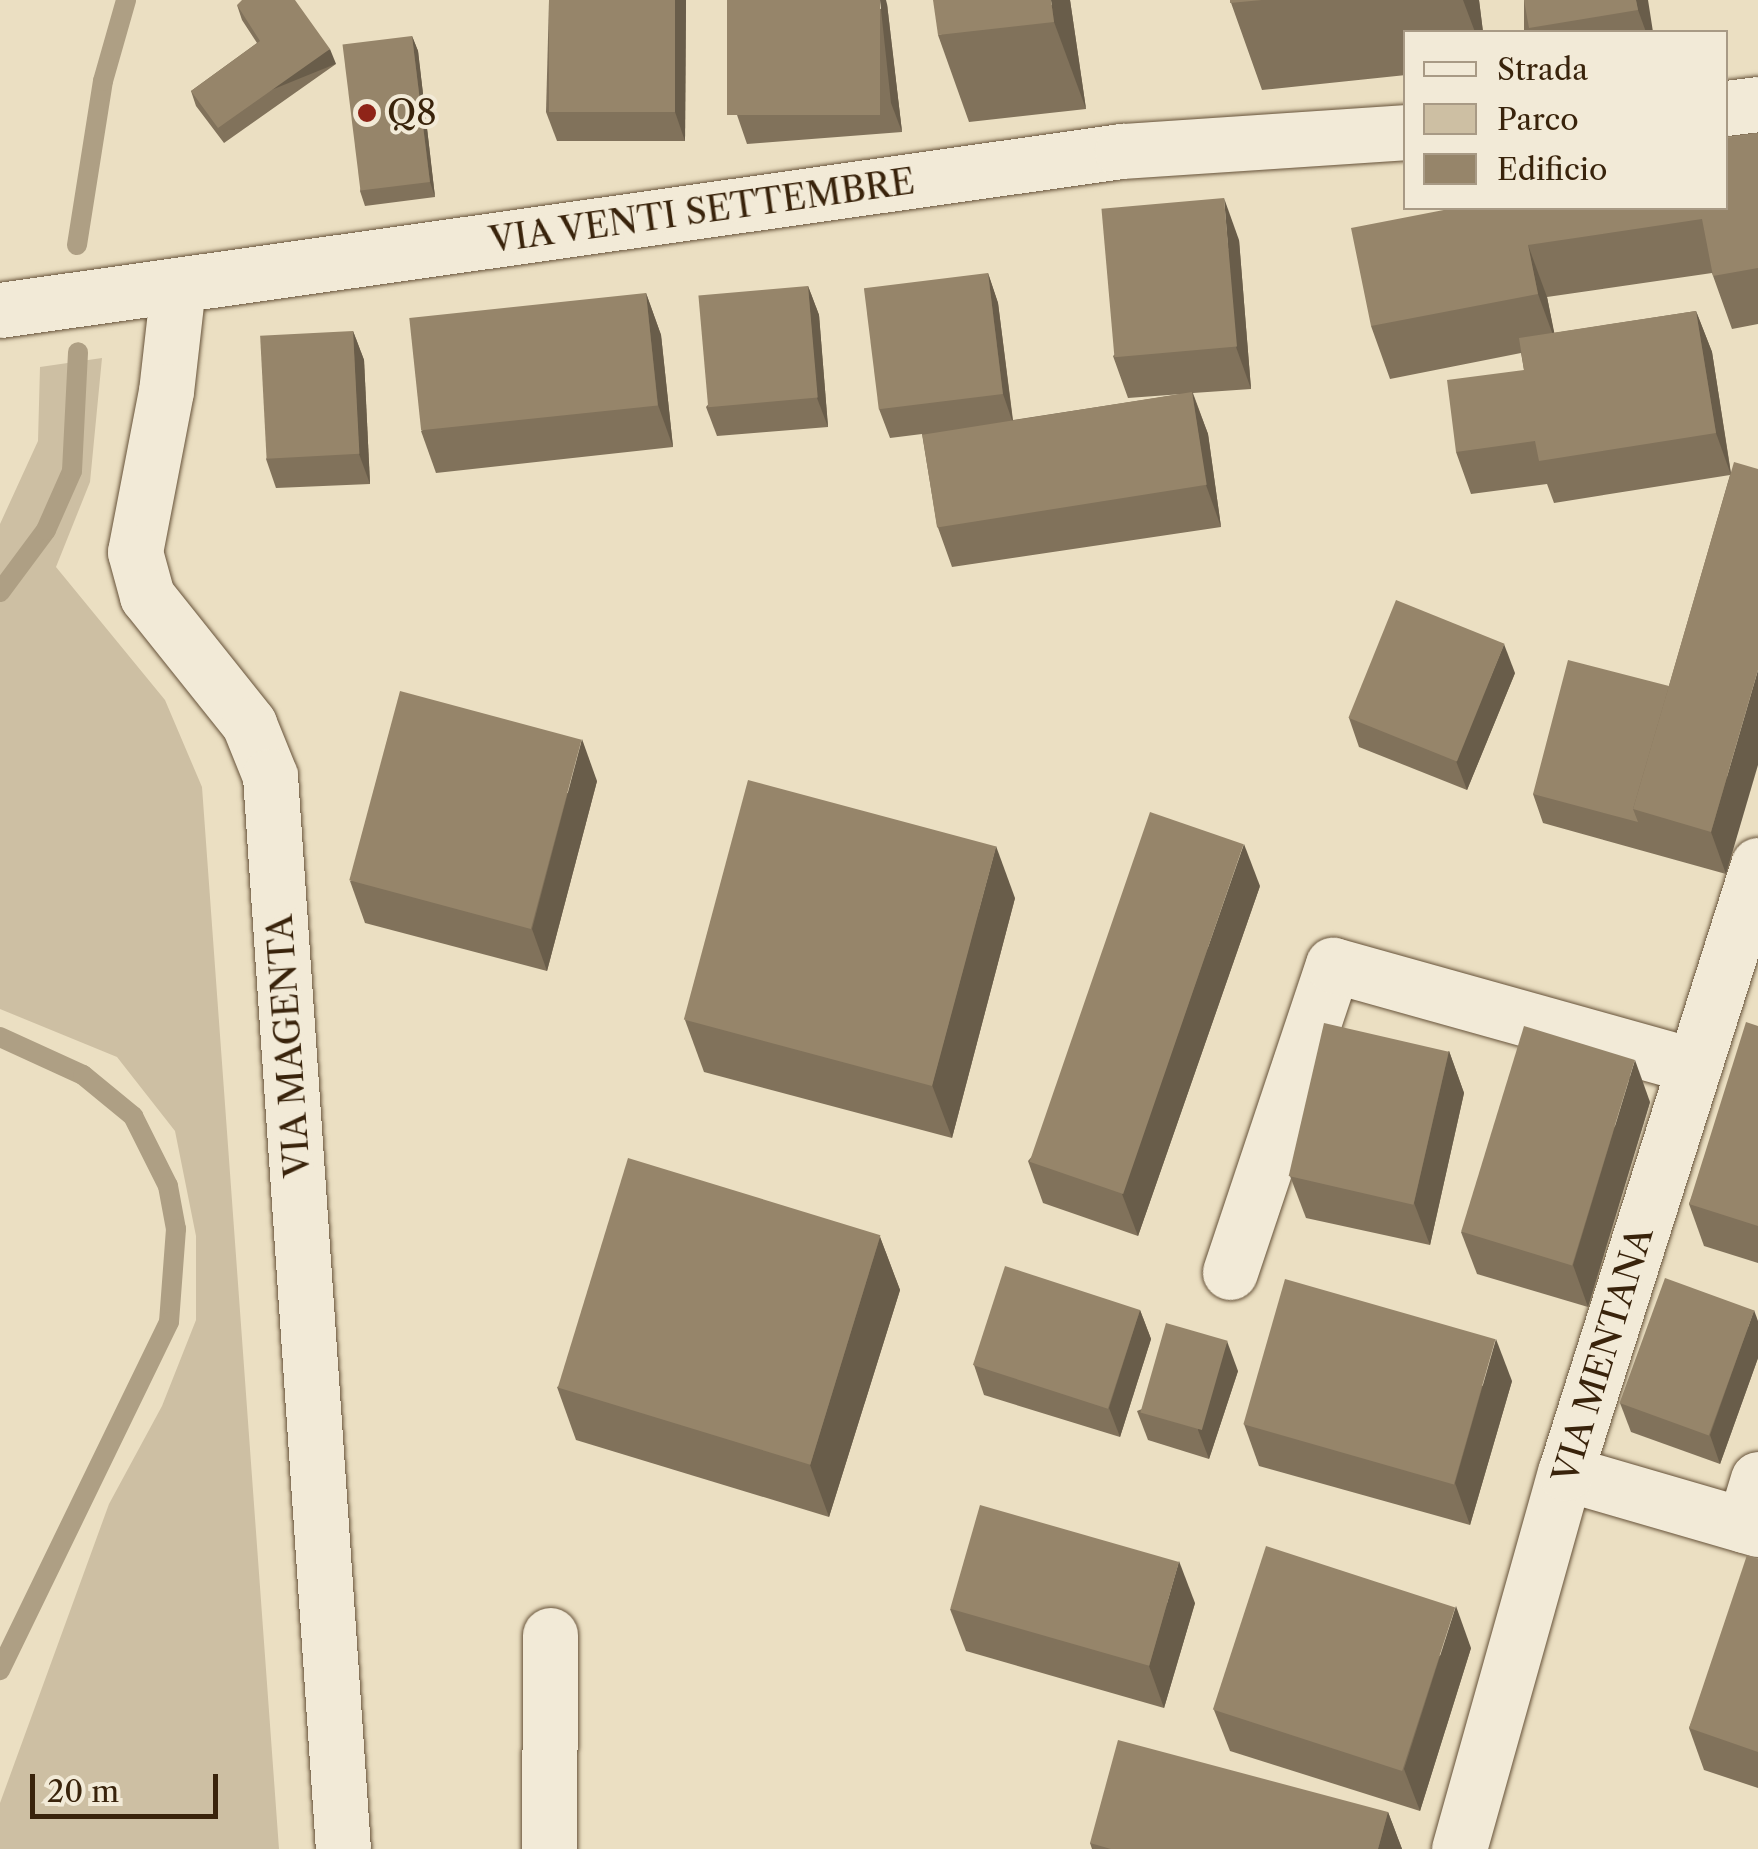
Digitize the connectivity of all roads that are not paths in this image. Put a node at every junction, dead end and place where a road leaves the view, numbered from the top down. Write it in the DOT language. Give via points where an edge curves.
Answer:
graph roads {
  1 [pos="1758,104"];
  2 [pos="1728,108"];
  3 [pos="1403,132"];
  4 [pos="178,286"];
  5 [pos="0,310"];
  6 [pos="1753,895"];
  7 [pos="1694,1066"];
  8 [pos="1230,1272"];
  9 [pos="1565,1473"];
  10 [pos="1753,1511"];
  11 [pos="550,1636"];
  12 [pos="343,1849"];
  13 [pos="549,1849"];
  14 [pos="1458,1849"];
  1 -- 2 [label="street"];
  3 -- 4 [label="street, VIA VENTI SETTEMBRE" via="1122,151"];
  4 -- 5 [label="street, VIA VENTI SETTEMBRE"];
  4 -- 12 [label="street, VIA MAGENTA" via="135,552 147,596 248,724 270,776"];
  6 -- 7 [label="street, VIA MENTANA"];
  7 -- 8 [label="street" via="1333,965"];
  7 -- 9 [label="street, VIA MENTANA"];
  9 -- 10 [label="street"];
  9 -- 14 [label="street, VIA MENTANA"];
  11 -- 13 [label="street"];
}
